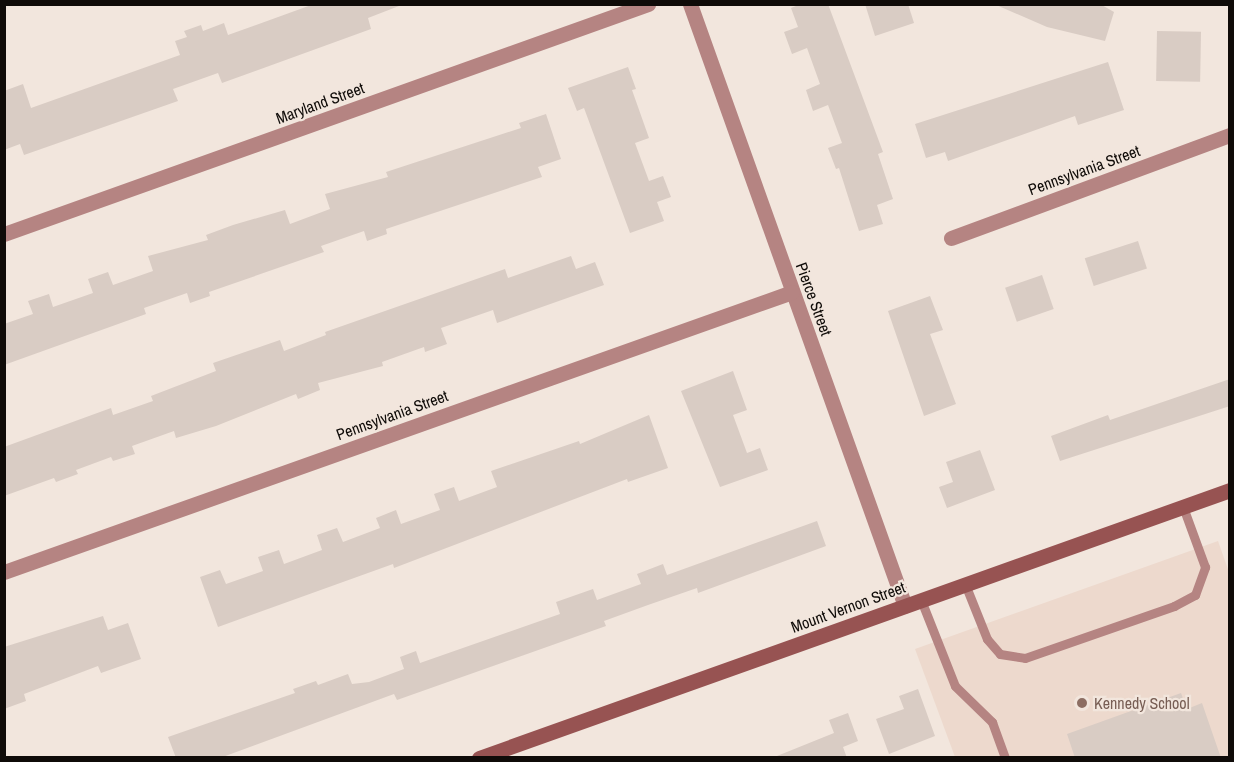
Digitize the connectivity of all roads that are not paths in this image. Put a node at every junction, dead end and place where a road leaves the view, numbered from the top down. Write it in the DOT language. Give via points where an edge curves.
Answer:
graph roads {
  1 [pos="648,4"];
  2 [pos="690,4"];
  3 [pos="1230,135"];
  4 [pos="4,234"];
  5 [pos="951,238"];
  6 [pos="792,292"];
  7 [pos="1230,490"];
  8 [pos="1184,507"];
  9 [pos="4,572"];
  10 [pos="966,584"];
  11 [pos="921,600"];
  12 [pos="905,606"];
  13 [pos="479,758"];
  14 [pos="1005,758"];
  1 -- 4 [label="street, Maryland Street"];
  2 -- 6 [label="street, Pierce Street"];
  3 -- 5 [label="street, Pennsylvania Street"];
  6 -- 9 [label="street, Pennsylvania Street"];
  6 -- 12 [label="street, Pierce Street"];
  7 -- 8 [label="street, Mount Vernon Street"];
  8 -- 10 [label="street, Mount Vernon Street"];
  8 -- 10 [label="lane" via="1205,567 1195,595 1174,606 1025,658 1000,654 987,639"];
  10 -- 11 [label="street, Mount Vernon Street"];
  11 -- 12 [label="street, Mount Vernon Street"];
  11 -- 14 [label="lane" via="955,686 992,722"];
  12 -- 13 [label="street, Mount Vernon Street"];
}
